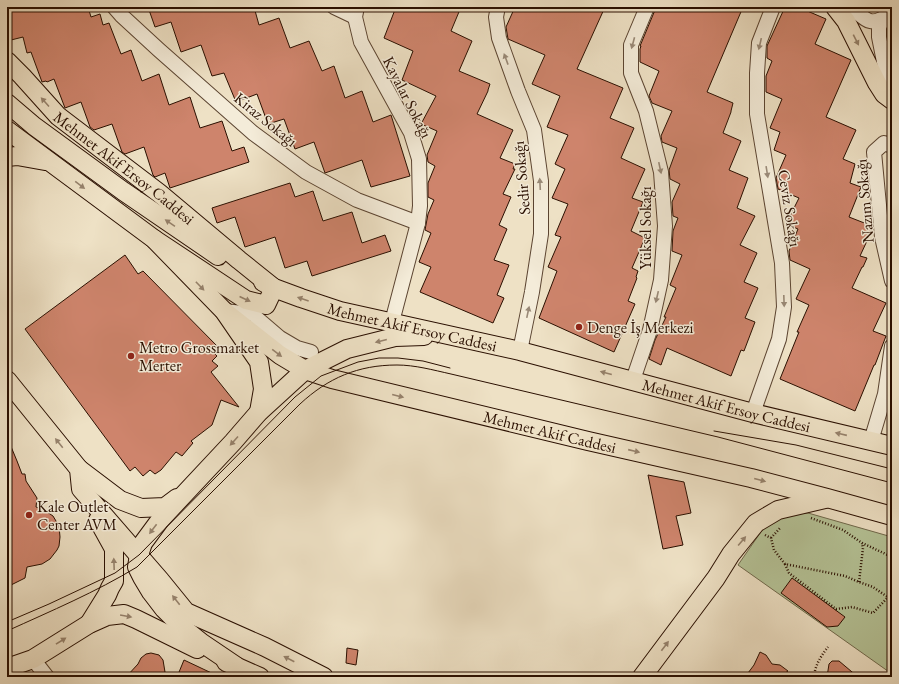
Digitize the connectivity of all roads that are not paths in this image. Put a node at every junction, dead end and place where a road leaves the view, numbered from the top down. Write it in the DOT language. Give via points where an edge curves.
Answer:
graph roads {
  1 [pos="114,7"];
  2 [pos="334,7"];
  3 [pos="498,7"];
  4 [pos="647,7"];
  5 [pos="773,7"];
  6 [pos="835,7"];
  7 [pos="851,7"];
  8 [pos="356,12"];
  9 [pos="7,61"];
  10 [pos="892,99"];
  11 [pos="7,102"];
  12 [pos="7,130"];
  13 [pos="888,145"];
  14 [pos="7,157"];
  15 [pos="48,161"];
  16 [pos="418,223"];
  17 [pos="154,239"];
  18 [pos="892,281"];
  19 [pos="274,288"];
  20 [pos="224,311"];
  21 [pos="392,322"];
  22 [pos="447,334"];
  23 [pos="892,346"];
  24 [pos="520,351"];
  25 [pos="311,352"];
  26 [pos="305,370"];
  27 [pos="7,380"];
  28 [pos="633,380"];
  29 [pos="260,412"];
  30 [pos="753,413"];
  31 [pos="871,441"];
  32 [pos="892,446"];
  33 [pos="79,469"];
  34 [pos="81,489"];
  35 [pos="189,490"];
  36 [pos="827,498"];
  37 [pos="892,516"];
  38 [pos="139,555"];
  39 [pos="89,624"];
  40 [pos="33,659"];
  41 [pos="236,666"];
  42 [pos="7,668"];
  43 [pos="10,677"];
  44 [pos="47,677"];
  45 [pos="260,677"];
  46 [pos="324,677"];
  47 [pos="642,677"];
  1 -- 16 [label="street, Kiraz Sokağı" via="253,133 306,172 357,200"];
  2 -- 8 [label="street"];
  24 -- 3 [label="street, Sedir Sokağı, one-way" via="541,234 541,181 534,130 499,38 496,17"];
  4 -- 28 [label="street, Yüksel Sokağı, one-way" via="631,45 631,73 646,111 661,172 665,226 661,280 650,330"];
  5 -- 30 [label="street, Ceviz Sokağı, one-way" via="759,43 757,114 782,263 784,307 779,340"];
  6 -- 10 [label="main road, one-way" via="846,21 877,83 884,94"];
  7 -- 10 [label="street" via="867,21 885,17 879,37"];
  8 -- 16 [label="street, Kayalar Sokağı" via="360,42 411,133 419,159"];
  19 -- 9 [label="main road, Mehmet Akif Ersoy Caddesi, one-way" via="159,193 58,116"];
  19 -- 11 [label="main road, one-way" via="233,266 123,191 34,126"];
  12 -- 15 [label="main road"];
  13 -- 18 [label="street, Nazım Sokağı" via="874,152 882,238"];
  14 -- 15 [label="main road"];
  15 -- 17 [label="main road, one-way"];
  16 -- 21 [label="street, Kayalar Sokağı"];
  17 -- 19 [label="main road, one-way" via="246,300 266,305"];
  17 -- 20 [label="main road, one-way"];
  21 -- 19 [label="main road, Mehmet Akif Ersoy Caddesi, one-way" via="340,311"];
  20 -- 25 [label="street" via="252,314 280,338 297,348"];
  20 -- 26 [label="main road, Mehmet Akif Caddesi, one-way" via="280,356"];
  20 -- 29 [label="main road" via="259,362 262,389"];
  21 -- 22 [label="main road, Mehmet Akif Ersoy Caddesi"];
  22 -- 24 [label="main road, Mehmet Akif Ersoy Caddesi"];
  22 -- 26 [label="main road, one-way" via="395,337 347,349"];
  23 -- 31 [label="street" via="885,394"];
  28 -- 24 [label="main road, Mehmet Akif Ersoy Caddesi, one-way"];
  26 -- 29 [label="main road"];
  26 -- 36 [label="main road, Mehmet Akif Caddesi, one-way" via="390,394"];
  33 -- 27 [label="main road, one-way"];
  28 -- 30 [label="main road, Mehmet Akif Ersoy Caddesi"];
  29 -- 35 [label="main road, one-way"];
  31 -- 30 [label="main road, Mehmet Akif Ersoy Caddesi, one-way"];
  31 -- 32 [label="main road, Mehmet Akif Ersoy Caddesi"];
  33 -- 34 [label="main road"];
  33 -- 35 [label="main road" via="120,500 141,508 165,507"];
  34 -- 38 [label="main road"];
  39 -- 34 [label="main road, one-way" via="114,581 114,548"];
  35 -- 38 [label="main road, one-way" via="160,520 143,543"];
  36 -- 37 [label="main road, Mehmet Akif Caddesi"];
  47 -- 36 [label="main road, one-way" via="756,523 778,510"];
  38 -- 41 [label="main road" via="137,566 142,577 164,609 202,643"];
  46 -- 38 [label="main road, one-way" via="186,612"];
  40 -- 39 [label="main road, one-way"];
  39 -- 41 [label="main road, one-way" via="107,616 124,614"];
  40 -- 42 [label="main road"];
  40 -- 43 [label="main road"];
  40 -- 44 [label="street"];
  41 -- 45 [label="main road"];
}
